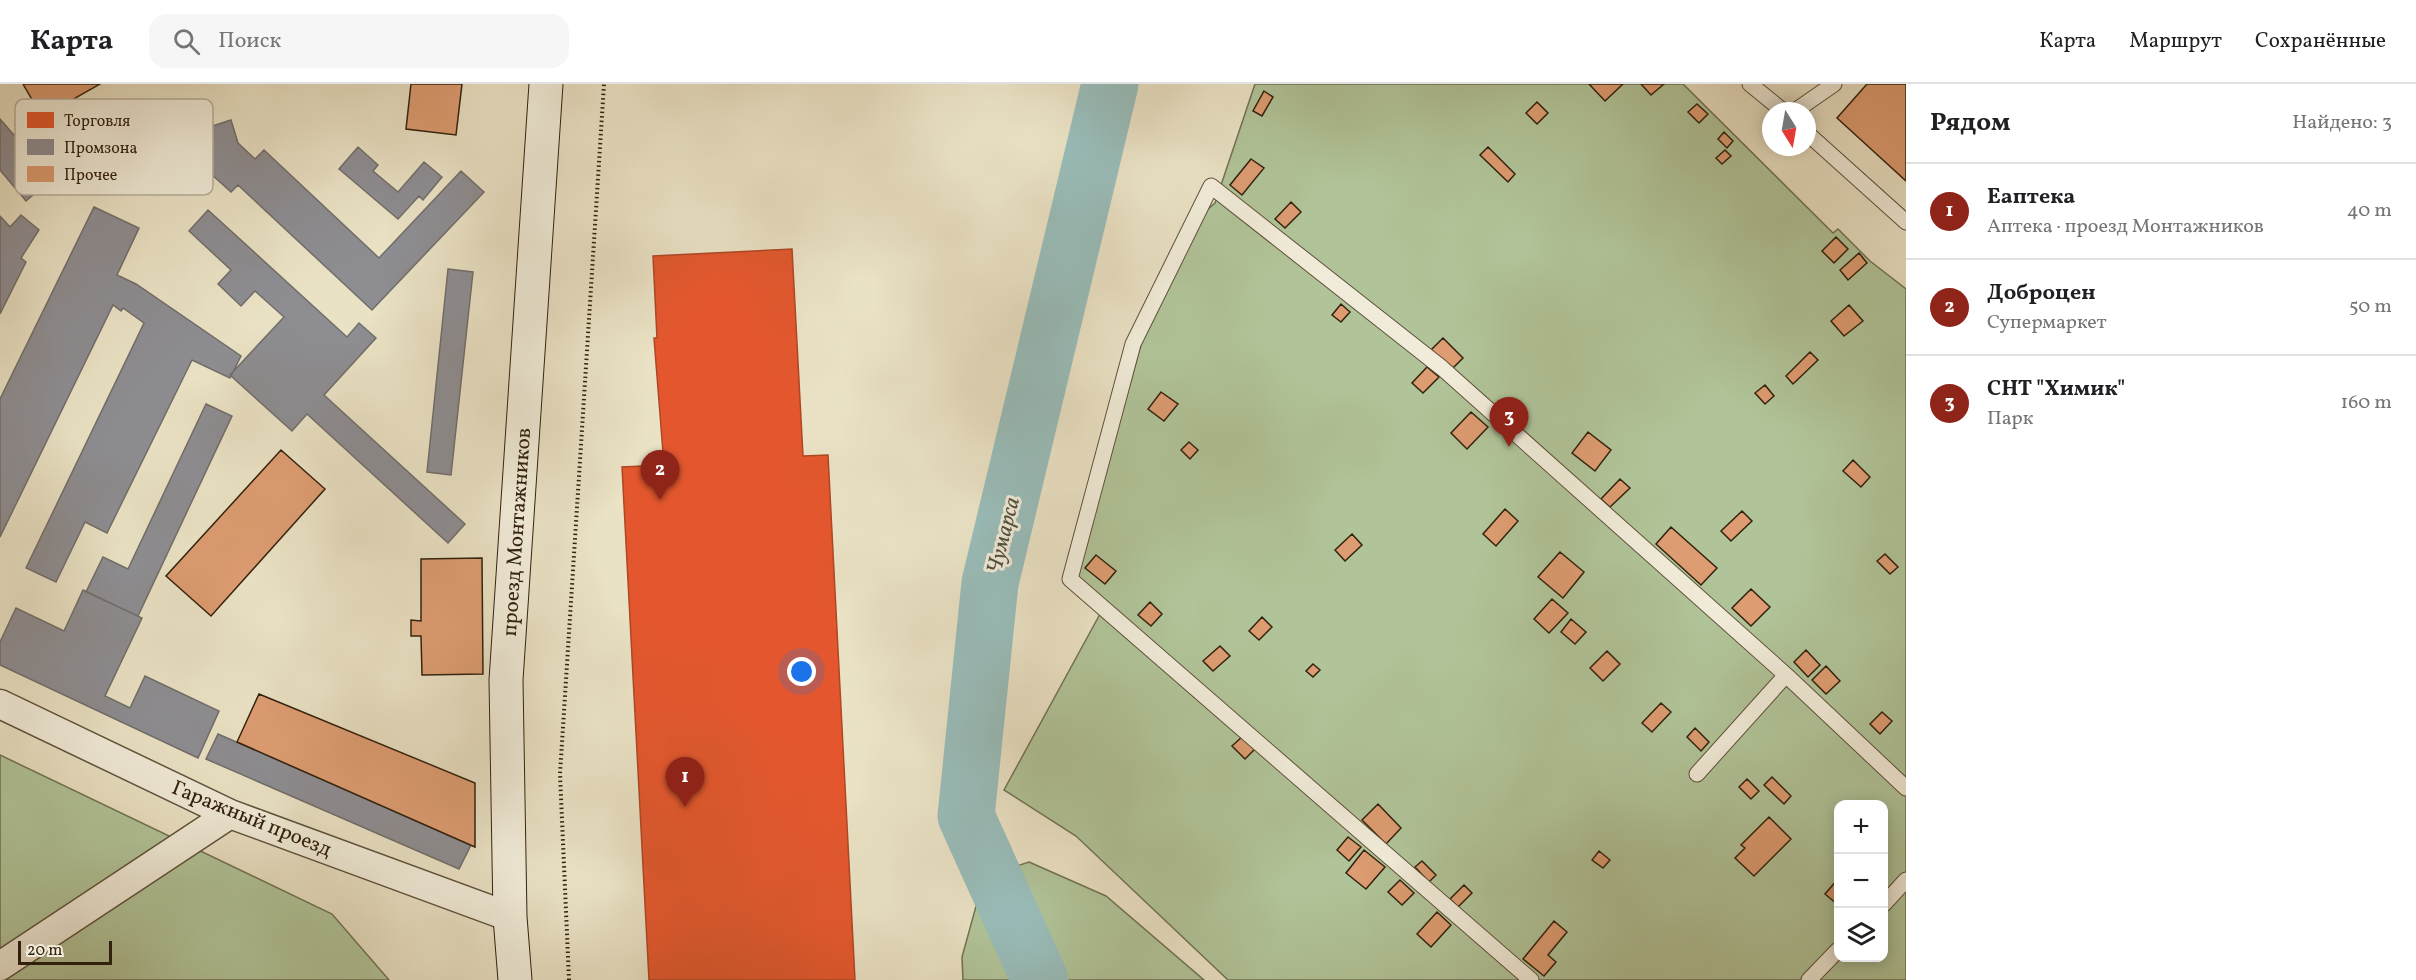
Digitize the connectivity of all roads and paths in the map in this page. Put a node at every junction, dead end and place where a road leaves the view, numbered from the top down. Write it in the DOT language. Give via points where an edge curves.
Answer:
graph roads {
  1 [pos="546,84"];
  2 [pos="603,84"];
  3 [pos="1750,84"];
  4 [pos="1834,84"];
  5 [pos="1772,102"];
  6 [pos="1808,102"];
  7 [pos="1816,141"];
  8 [pos="1906,222"];
  9 [pos="1786,675"];
  10 [pos="0,704"];
  11 [pos="1697,774"];
  12 [pos="1906,788"];
  13 [pos="230,814"];
  14 [pos="1906,880"];
  15 [pos="1888,900"];
  16 [pos="510,917"];
  17 [pos="1834,955"];
  18 [pos="0,966"];
  19 [pos="515,980"];
  20 [pos="569,980"];
  21 [pos="1531,980"];
  22 [pos="1809,980"];
  1 -- 16 [label="main road, проезд Монтажников" via="506,680"];
  2 -- 20 [label="path" via="560,774"];
  3 -- 5 [label="lane"];
  4 -- 6 [label="lane"];
  7 -- 8 [label="lane"];
  9 -- 11 [label="lane"];
  9 -- 12 [label="lane"];
  9 -- 21 [label="lane" via="1442,368 1211,186 1133,344 1070,579"];
  10 -- 13 [label="street, Гаражный проезд"];
  13 -- 16 [label="street, Гаражный проезд"];
  13 -- 18 [label="street"];
  14 -- 15 [label="lane"];
  16 -- 19 [label="main road, проезд Монтажников"];
  17 -- 22 [label="lane"];
}
